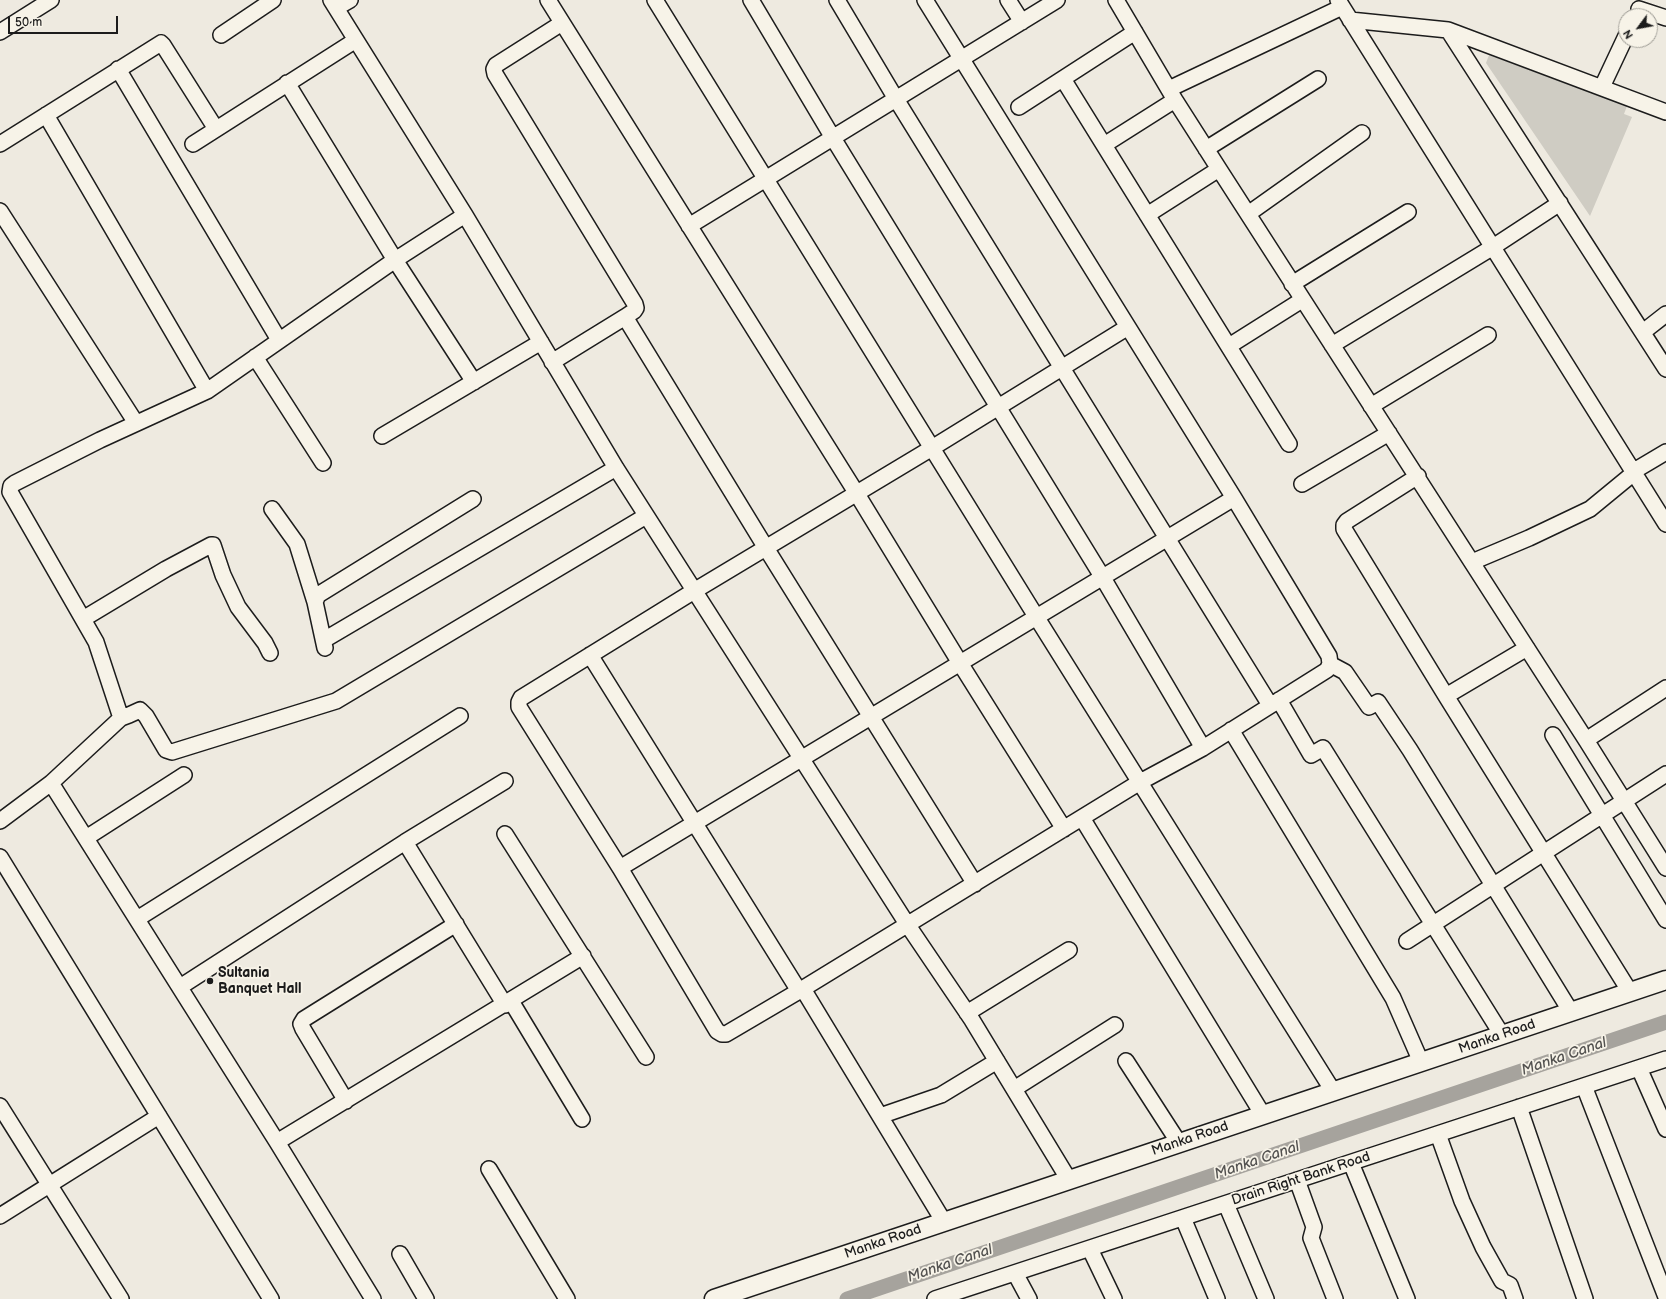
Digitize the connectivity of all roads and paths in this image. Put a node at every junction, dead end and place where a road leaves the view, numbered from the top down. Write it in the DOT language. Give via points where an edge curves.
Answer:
graph roads {
  1 [pos="51,0"];
  2 [pos="273,0"];
  3 [pos="350,0"];
  4 [pos="548,0"];
  5 [pos="655,0"];
  6 [pos="751,0"];
  7 [pos="837,0"];
  8 [pos="925,0"];
  9 [pos="1008,0"];
  10 [pos="1057,0"];
  11 [pos="1116,0"];
  12 [pos="1340,3"];
  13 [pos="334,4"];
  14 [pos="1350,20"];
  15 [pos="1022,22"];
  16 [pos="562,23"];
  17 [pos="1448,30"];
  18 [pos="0,32"];
  19 [pos="1135,32"];
  20 [pos="221,35"];
  21 [pos="356,40"];
  22 [pos="1620,48"];
  23 [pos="961,59"];
  24 [pos="118,69"];
  25 [pos="1063,79"];
  26 [pos="1318,79"];
  27 [pos="287,83"];
  28 [pos="1602,87"];
  29 [pos="1172,94"];
  30 [pos="896,99"];
  31 [pos="1019,107"];
  32 [pos="1666,112"];
  33 [pos="46,115"];
  34 [pos="216,129"];
  35 [pos="1362,133"];
  36 [pos="833,138"];
  37 [pos="0,144"];
  38 [pos="193,144"];
  39 [pos="1104,145"];
  40 [pos="1206,149"];
  41 [pos="1219,169"];
  42 [pos="766,179"];
  43 [pos="1560,203"];
  44 [pos="0,211"];
  45 [pos="1408,212"];
  46 [pos="1248,214"];
  47 [pos="465,215"];
  48 [pos="1147,215"];
  49 [pos="689,226"];
  50 [pos="1493,247"];
  51 [pos="395,260"];
  52 [pos="1292,284"];
  53 [pos="1302,300"];
  54 [pos="1666,314"];
  55 [pos="625,317"];
  56 [pos="1128,327"];
  57 [pos="1643,332"];
  58 [pos="1488,335"];
  59 [pos="279,340"];
  60 [pos="541,342"];
  61 [pos="1332,345"];
  62 [pos="1229,346"];
  63 [pos="255,357"];
  64 [pos="552,362"];
  65 [pos="1062,368"];
  66 [pos="1666,369"];
  67 [pos="474,382"];
  68 [pos="207,390"];
  69 [pos="1371,406"];
  70 [pos="998,407"];
  71 [pos="136,423"];
  72 [pos="1389,433"];
  73 [pos="382,436"];
  74 [pos="1289,444"];
  75 [pos="932,448"];
  76 [pos="1666,452"];
  77 [pos="323,463"];
  78 [pos="616,468"];
  79 [pos="1634,471"];
  80 [pos="1418,476"];
  81 [pos="1302,484"];
  82 [pos="857,494"];
  83 [pos="473,498"];
  84 [pos="1234,498"];
  85 [pos="272,509"];
  86 [pos="646,516"];
  87 [pos="1666,524"];
  88 [pos="1167,540"];
  89 [pos="766,548"];
  90 [pos="1472,562"];
  91 [pos="1103,578"];
  92 [pos="694,591"];
  93 [pos="315,602"];
  94 [pos="1037,618"];
  95 [pos="83,619"];
  96 [pos="1527,648"];
  97 [pos="270,653"];
  98 [pos="590,655"];
  99 [pos="960,663"];
  100 [pos="1330,664"];
  101 [pos="1666,688"];
  102 [pos="1446,696"];
  103 [pos="1274,703"];
  104 [pos="460,716"];
  105 [pos="870,717"];
  106 [pos="121,718"];
  107 [pos="1231,730"];
  108 [pos="1553,736"];
  109 [pos="1586,740"];
  110 [pos="1203,748"];
  111 [pos="802,758"];
  112 [pos="1666,774"];
  113 [pos="184,775"];
  114 [pos="505,781"];
  115 [pos="1140,782"];
  116 [pos="51,783"];
  117 [pos="1625,800"];
  118 [pos="1602,815"];
  119 [pos="1082,818"];
  120 [pos="0,821"];
  121 [pos="694,823"];
  122 [pos="1064,829"];
  123 [pos="505,834"];
  124 [pos="86,838"];
  125 [pos="405,842"];
  126 [pos="1543,853"];
  127 [pos="0,857"];
  128 [pos="620,868"];
  129 [pos="1666,868"];
  130 [pos="975,884"];
  131 [pos="1494,885"];
  132 [pos="137,919"];
  133 [pos="1666,920"];
  134 [pos="456,924"];
  135 [pos="907,924"];
  136 [pos="1434,924"];
  137 [pos="1406,941"];
  138 [pos="1069,950"];
  139 [pos="583,956"];
  140 [pos="1666,980"];
  141 [pos="180,987"];
  142 [pos="801,990"];
  143 [pos="1630,992"];
  144 [pos="508,1003"];
  145 [pos="1571,1012"];
  146 [pos="967,1013"];
  147 [pos="1115,1025"];
  148 [pos="1502,1035"];
  149 [pos="646,1057"];
  150 [pos="1666,1059"];
  151 [pos="997,1061"];
  152 [pos="1126,1061"];
  153 [pos="1420,1062"];
  154 [pos="1639,1068"];
  155 [pos="1584,1086"];
  156 [pos="1014,1089"];
  157 [pos="1333,1092"];
  158 [pos="346,1101"];
  159 [pos="0,1106"];
  160 [pos="1519,1107"];
  161 [pos="1263,1115"];
  162 [pos="159,1116"];
  163 [pos="880,1116"];
  164 [pos="582,1119"];
  165 [pos="1666,1129"];
  166 [pos="1438,1134"];
  167 [pos="277,1142"];
  168 [pos="1179,1143"];
  169 [pos="1351,1163"];
  170 [pos="489,1169"];
  171 [pos="1069,1180"];
  172 [pos="1297,1180"];
  173 [pos="50,1185"];
  174 [pos="1226,1204"];
  175 [pos="0,1216"];
  176 [pos="1183,1218"];
  177 [pos="944,1222"];
  178 [pos="1090,1249"];
  179 [pos="400,1254"];
  180 [pos="1015,1273"];
  181 [pos="1666,1297"];
  182 [pos="121,1299"];
  183 [pos="270,1299"];
  184 [pos="373,1299"];
  185 [pos="426,1299"];
  186 [pos="567,1299"];
  187 [pos="714,1299"];
  188 [pos="937,1299"];
  189 [pos="1029,1299"];
  190 [pos="1114,1299"];
  191 [pos="1217,1299"];
  192 [pos="1266,1299"];
  193 [pos="1335,1299"];
  194 [pos="1407,1299"];
  195 [pos="1515,1299"];
  196 [pos="1585,1299"];
  1 -- 18 [label="street"];
  2 -- 20 [label="street"];
  3 -- 13 [label="street"];
  4 -- 16 [label="street"];
  5 -- 42 [label="street"];
  6 -- 36 [label="street"];
  7 -- 30 [label="street"];
  8 -- 23 [label="street"];
  9 -- 15 [label="street"];
  10 -- 15 [label="street"];
  11 -- 19 [label="street"];
  12 -- 14 [label="street"];
  12 -- 29 [label="street"];
  13 -- 21 [label="street"];
  14 -- 17 [label="street"];
  14 -- 50 [label="street"];
  15 -- 23 [label="street"];
  16 -- 49 [label="street"];
  16 -- 55 [label="street" via="496,65 495,74 635,304 634,312"];
  17 -- 28 [label="street"];
  17 -- 43 [label="street"];
  19 -- 25 [label="street"];
  19 -- 29 [label="street"];
  21 -- 27 [label="street"];
  21 -- 47 [label="street"];
  22 -- 28 [label="street"];
  23 -- 30 [label="street"];
  23 -- 56 [label="street"];
  24 -- 33 [label="street"];
  24 -- 34 [label="street" via="161,43"];
  24 -- 59 [label="street"];
  25 -- 31 [label="street"];
  25 -- 39 [label="street"];
  26 -- 40 [label="street"];
  27 -- 34 [label="street"];
  27 -- 51 [label="street"];
  28 -- 32 [label="street"];
  29 -- 39 [label="street"];
  29 -- 40 [label="street"];
  30 -- 36 [label="street"];
  30 -- 65 [label="street"];
  33 -- 37 [label="street"];
  33 -- 68 [label="street"];
  34 -- 38 [label="street"];
  35 -- 46 [label="street"];
  36 -- 42 [label="street"];
  36 -- 70 [label="street"];
  39 -- 48 [label="street"];
  40 -- 41 [label="street"];
  41 -- 46 [label="street"];
  41 -- 48 [label="street"];
  42 -- 49 [label="street"];
  42 -- 75 [label="street"];
  43 -- 50 [label="street"];
  43 -- 57 [label="street"];
  44 -- 71 [label="street"];
  45 -- 52 [label="street"];
  46 -- 52 [label="street"];
  47 -- 51 [label="street"];
  47 -- 60 [label="street"];
  48 -- 62 [label="street"];
  49 -- 82 [label="street"];
  50 -- 61 [label="street"];
  50 -- 79 [label="street"];
  51 -- 59 [label="street"];
  51 -- 67 [label="street"];
  52 -- 53 [label="street"];
  53 -- 61 [label="street"];
  53 -- 62 [label="street"];
  54 -- 57 [label="street"];
  55 -- 64 [label="street"];
  55 -- 89 [label="street"];
  56 -- 65 [label="street"];
  56 -- 84 [label="street"];
  57 -- 66 [label="street"];
  58 -- 69 [label="street"];
  59 -- 63 [label="street"];
  60 -- 64 [label="street"];
  60 -- 67 [label="street"];
  61 -- 69 [label="street"];
  62 -- 74 [label="street"];
  63 -- 68 [label="street"];
  63 -- 77 [label="street"];
  64 -- 78 [label="street"];
  65 -- 70 [label="street"];
  65 -- 88 [label="street"];
  67 -- 73 [label="street"];
  68 -- 71 [label="street"];
  69 -- 72 [label="street"];
  70 -- 75 [label="street"];
  70 -- 91 [label="street"];
  71 -- 95 [label="street" via="11,486 10,492"];
  72 -- 80 [label="street"];
  72 -- 81 [label="street"];
  75 -- 82 [label="street"];
  75 -- 94 [label="street"];
  76 -- 79 [label="street"];
  78 -- 86 [label="street"];
  78 -- 93 [label="street" via="325,644"];
  79 -- 87 [label="street"];
  79 -- 90 [label="street" via="1590,509"];
  80 -- 90 [label="street"];
  80 -- 102 [label="street" via="1347,521 1344,529"];
  82 -- 89 [label="street"];
  82 -- 99 [label="street"];
  83 -- 93 [label="street" via="318,595"];
  84 -- 88 [label="street"];
  84 -- 100 [label="street" via="1329,656"];
  85 -- 93 [label="street" via="298,544"];
  86 -- 92 [label="street"];
  86 -- 106 [label="street" via="336,701 172,752 166,750 140,710"];
  88 -- 91 [label="street"];
  88 -- 103 [label="street"];
  89 -- 92 [label="street"];
  89 -- 105 [label="street"];
  90 -- 96 [label="street"];
  91 -- 94 [label="street"];
  91 -- 110 [label="street"];
  92 -- 98 [label="street"];
  92 -- 111 [label="street"];
  94 -- 99 [label="street"];
  94 -- 115 [label="street"];
  95 -- 97 [label="street" via="211,544 238,607"];
  95 -- 106 [label="street" via="96,642"];
  96 -- 102 [label="street"];
  96 -- 109 [label="street"];
  98 -- 121 [label="street"];
  98 -- 128 [label="street" via="521,698 519,707"];
  99 -- 105 [label="street"];
  99 -- 122 [label="street"];
  100 -- 103 [label="street" via="1327,670"];
  100 -- 131 [label="street" via="1345,672 1369,707 1378,702"];
  101 -- 109 [label="street"];
  102 -- 126 [label="street"];
  103 -- 107 [label="street"];
  103 -- 136 [label="street" via="1311,754 1323,748"];
  104 -- 132 [label="street"];
  105 -- 111 [label="street"];
  105 -- 130 [label="street"];
  106 -- 116 [label="street"];
  107 -- 110 [label="street"];
  107 -- 153 [label="street" via="1393,998"];
  108 -- 118 [label="street"];
  109 -- 117 [label="street"];
  110 -- 115 [label="street"];
  111 -- 121 [label="street"];
  111 -- 135 [label="street"];
  112 -- 117 [label="street"];
  113 -- 124 [label="street"];
  114 -- 125 [label="street"];
  115 -- 119 [label="street"];
  115 -- 157 [label="street"];
  116 -- 120 [label="street"];
  116 -- 124 [label="street"];
  117 -- 118 [label="street"];
  117 -- 129 [label="street"];
  118 -- 126 [label="street"];
  118 -- 133 [label="street"];
  119 -- 122 [label="street"];
  119 -- 161 [label="street"];
  121 -- 128 [label="street"];
  121 -- 142 [label="street"];
  122 -- 130 [label="street"];
  123 -- 139 [label="street"];
  124 -- 132 [label="street"];
  125 -- 134 [label="street"];
  125 -- 141 [label="street"];
  126 -- 131 [label="street"];
  126 -- 143 [label="street"];
  127 -- 162 [label="street"];
  128 -- 142 [label="street" via="717,1031 726,1034"];
  130 -- 135 [label="street"];
  131 -- 136 [label="street"];
  131 -- 145 [label="street"];
  132 -- 141 [label="street"];
  134 -- 144 [label="street"];
  134 -- 158 [label="street" via="304,1019 301,1024 303,1029"];
  135 -- 142 [label="street"];
  135 -- 146 [label="street"];
  136 -- 137 [label="street"];
  136 -- 148 [label="street"];
  138 -- 146 [label="street"];
  139 -- 144 [label="street"];
  139 -- 149 [label="street"];
  140 -- 143 [label="main road, Manka Road"];
  141 -- 167 [label="street"];
  142 -- 163 [label="street"];
  143 -- 145 [label="main road, Manka Road"];
  144 -- 158 [label="street"];
  144 -- 164 [label="street"];
  145 -- 148 [label="main road, Manka Road"];
  146 -- 151 [label="street"];
  147 -- 156 [label="street"];
  148 -- 153 [label="main road, Manka Road"];
  150 -- 154 [label="street, Drain Right Bank Road"];
  151 -- 156 [label="street"];
  151 -- 163 [label="street" via="941,1095"];
  152 -- 168 [label="street"];
  153 -- 157 [label="main road, Manka Road"];
  154 -- 155 [label="street, Drain Right Bank Road"];
  154 -- 165 [label="street"];
  155 -- 160 [label="street, Drain Right Bank Road"];
  155 -- 181 [label="street"];
  156 -- 171 [label="street"];
  157 -- 161 [label="main road, Manka Road"];
  158 -- 167 [label="street"];
  159 -- 173 [label="street"];
  160 -- 166 [label="street, Drain Right Bank Road"];
  160 -- 196 [label="street"];
  161 -- 168 [label="main road, Manka Road"];
  162 -- 173 [label="street"];
  162 -- 183 [label="street"];
  163 -- 177 [label="street"];
  166 -- 169 [label="street, Drain Right Bank Road"];
  166 -- 195 [label="street" via="1462,1201 1483,1247 1502,1281 1510,1285"];
  167 -- 184 [label="street"];
  168 -- 171 [label="main road, Manka Road"];
  169 -- 172 [label="street, Drain Right Bank Road"];
  169 -- 194 [label="street"];
  170 -- 186 [label="street"];
  171 -- 177 [label="main road, Manka Road"];
  172 -- 174 [label="street, Drain Right Bank Road"];
  172 -- 193 [label="street" via="1314,1227 1311,1238"];
  173 -- 175 [label="street"];
  173 -- 182 [label="street"];
  174 -- 176 [label="street, Drain Right Bank Road"];
  174 -- 192 [label="street"];
  176 -- 178 [label="street, Drain Right Bank Road"];
  176 -- 191 [label="street"];
  177 -- 187 [label="main road, Manka Road"];
  178 -- 180 [label="street, Drain Right Bank Road"];
  178 -- 190 [label="street"];
  179 -- 185 [label="street"];
  180 -- 188 [label="street, Drain Right Bank Road"];
  180 -- 189 [label="street"];
}
